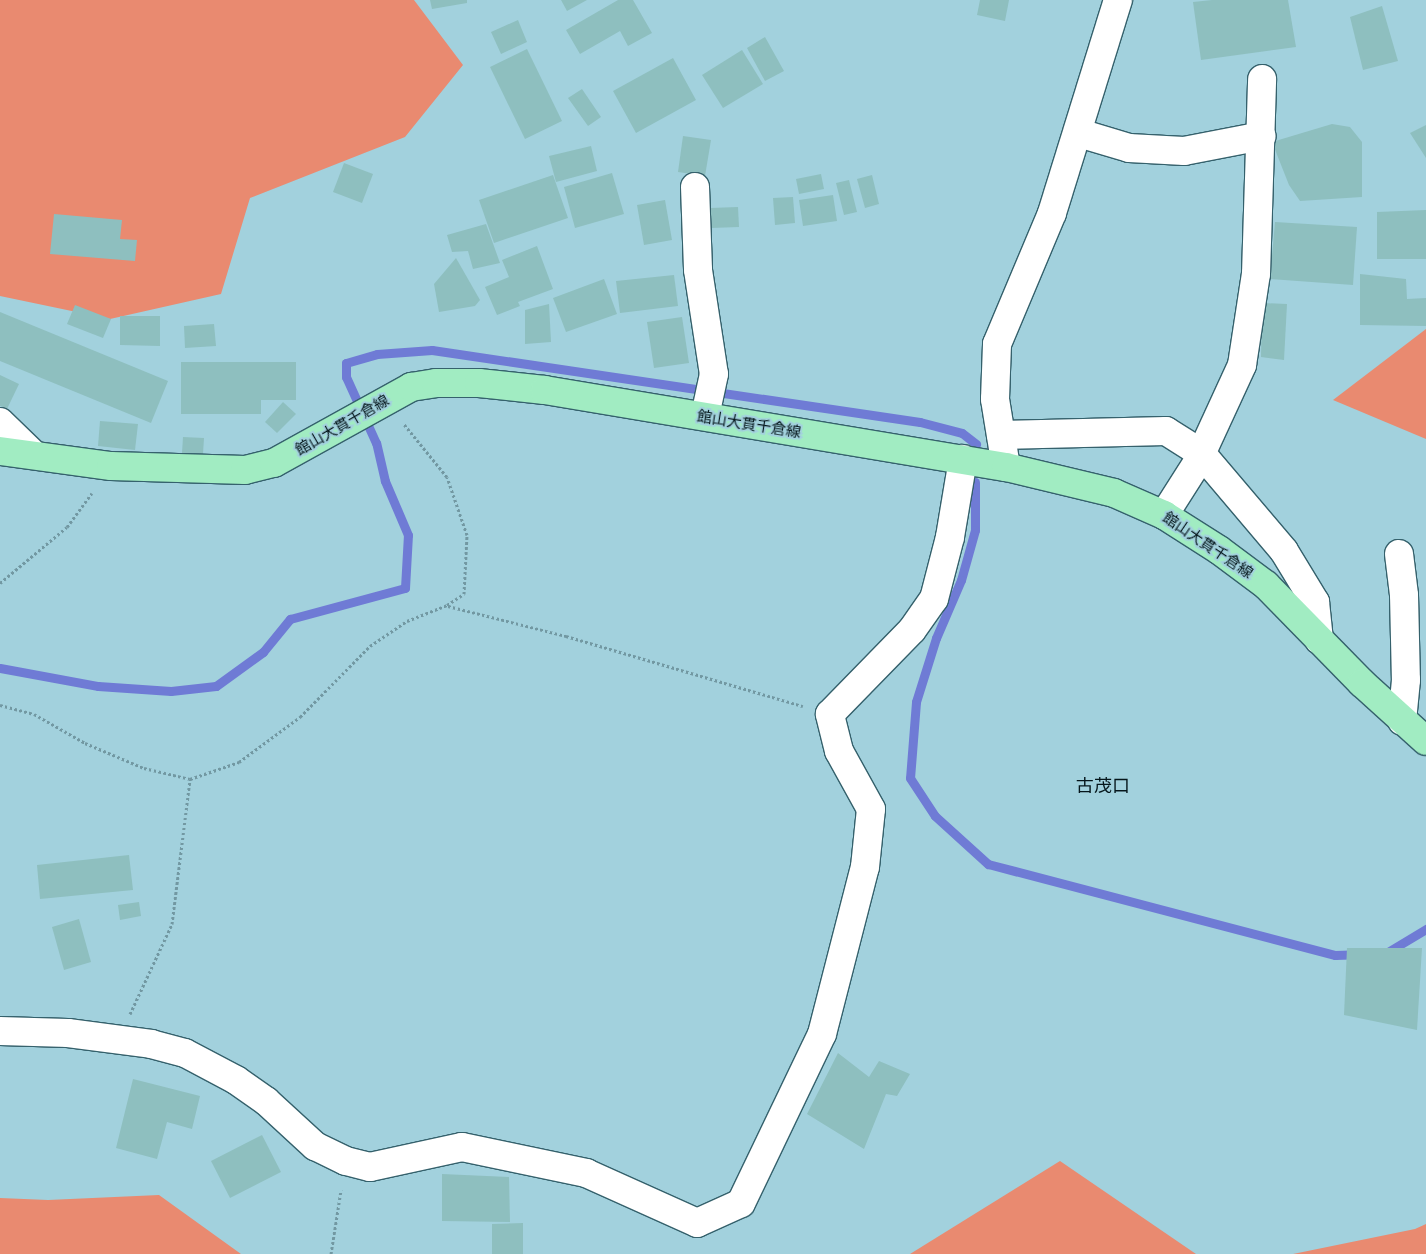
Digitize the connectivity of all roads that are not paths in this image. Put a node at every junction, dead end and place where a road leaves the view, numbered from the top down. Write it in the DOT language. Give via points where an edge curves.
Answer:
graph roads {
  1 [pos="1118,0"];
  2 [pos="1262,79"];
  3 [pos="1079,133"];
  4 [pos="1262,136"];
  5 [pos="695,187"];
  6 [pos="705,416"];
  7 [pos="0,422"];
  8 [pos="1001,435"];
  9 [pos="0,451"];
  10 [pos="1202,453"];
  11 [pos="34,454"];
  12 [pos="963,459"];
  13 [pos="1006,467"];
  14 [pos="1164,515"];
  15 [pos="1400,554"];
  16 [pos="1319,640"];
  17 [pos="1402,721"];
  18 [pos="1426,741"];
  19 [pos="0,1031"];
  1 -- 3 [label="street"];
  2 -- 4 [label="street"];
  3 -- 4 [label="street" via="1129,148 1184,151"];
  3 -- 8 [label="street" via="1052,213 997,344 995,399"];
  4 -- 10 [label="street" via="1256,274 1242,365"];
  5 -- 6 [label="street" via="698,270 714,374"];
  6 -- 11 [label="main road, 館山大貫千倉線" via="545,390 480,383 411,387 274,463 245,470 111,466"];
  6 -- 12 [label="main road, 館山大貫千倉線"];
  7 -- 11 [label="street"];
  8 -- 10 [label="street" via="1166,431"];
  8 -- 13 [label="street"];
  9 -- 11 [label="main road, 館山大貫千倉線"];
  10 -- 14 [label="street"];
  10 -- 16 [label="street" via="1284,551 1315,602"];
  12 -- 13 [label="main road, 館山大貫千倉線"];
  12 -- 19 [label="street" via="950,537 934,599 912,630 830,714 839,751 871,809 865,867 822,1034 741,1203 696,1223 586,1173 462,1147 370,1167 346,1161 315,1146 266,1101 236,1080 185,1053 68,1033"];
  13 -- 14 [label="main road, 館山大貫千倉線" via="1114,493"];
  14 -- 16 [label="main road, 館山大貫千倉線" via="1266,585"];
  15 -- 17 [label="street" via="1406,680"];
  16 -- 17 [label="main road, 館山大貫千倉線"];
  17 -- 18 [label="main road, 館山大貫千倉線"];
}
